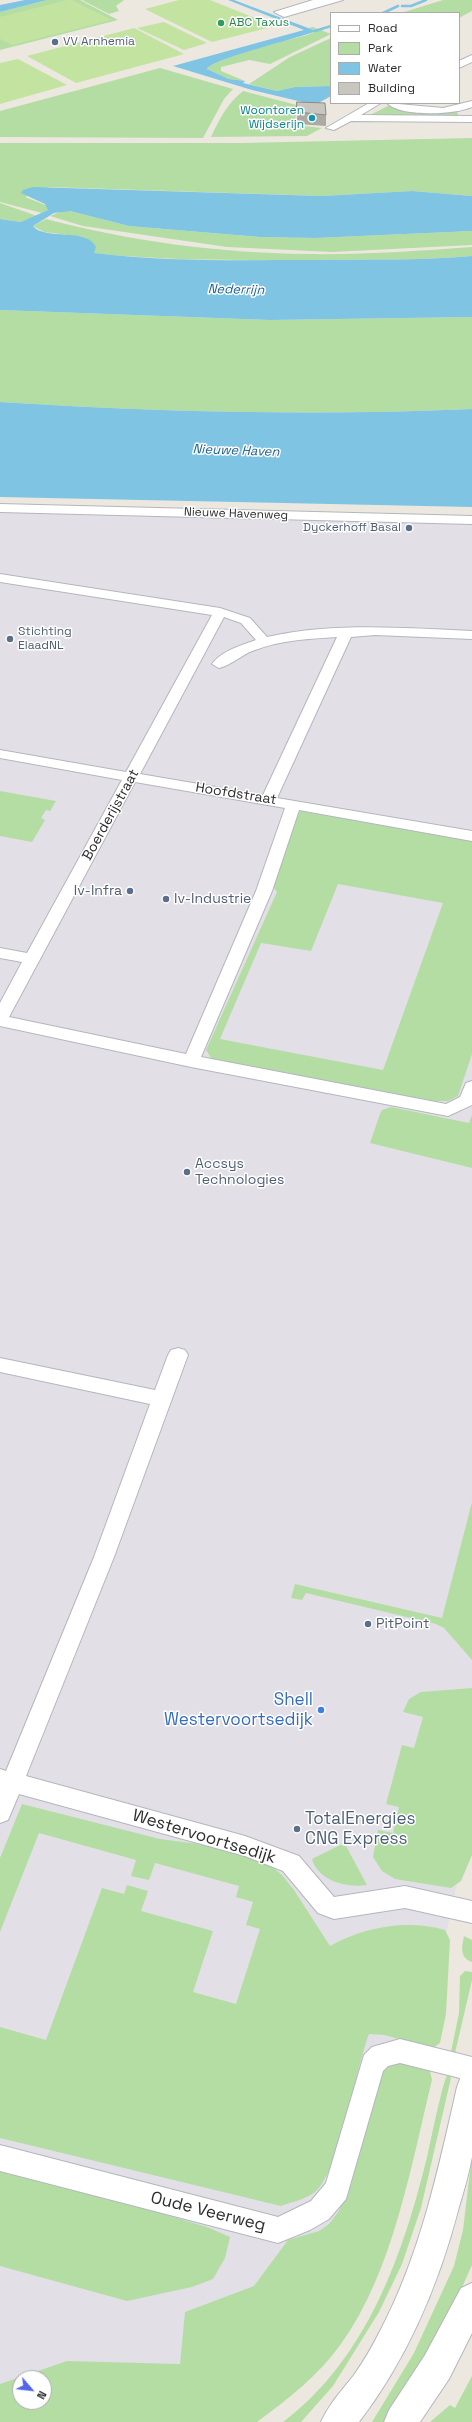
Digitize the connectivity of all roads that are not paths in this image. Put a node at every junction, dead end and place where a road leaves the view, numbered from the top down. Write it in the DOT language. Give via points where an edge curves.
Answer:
graph roads {
  1 [pos="323,0"];
  2 [pos="339,0"];
  3 [pos="472,51"];
  4 [pos="460,57"];
  5 [pos="472,58"];
  6 [pos="460,64"];
  7 [pos="374,104"];
  8 [pos="389,104"];
  9 [pos="396,104"];
  10 [pos="472,104"];
  11 [pos="472,119"];
  12 [pos="360,120"];
  13 [pos="0,508"];
  14 [pos="472,520"];
  15 [pos="0,578"];
  16 [pos="220,612"];
  17 [pos="346,633"];
  18 [pos="472,635"];
  19 [pos="263,641"];
  20 [pos="219,664"];
  21 [pos="0,754"];
  22 [pos="131,777"];
  23 [pos="268,800"];
  24 [pos="294,804"];
  25 [pos="472,836"];
  26 [pos="0,953"];
  27 [pos="32,959"];
  28 [pos="2,1011"];
  29 [pos="191,1060"];
  30 [pos="472,1087"];
  31 [pos="178,1355"];
  32 [pos="0,1365"];
  33 [pos="161,1399"];
  34 [pos="6,1780"];
  35 [pos="0,1813"];
  36 [pos="472,1912"];
  37 [pos="472,2069"];
  38 [pos="472,2087"];
  39 [pos="0,2158"];
  40 [pos="472,2299"];
  41 [pos="338,2422"];
  42 [pos="401,2422"];
  1 -- 2 [label="street" via="278,12 284,14"];
  3 -- 4 [label="street"];
  5 -- 6 [label="street"];
  7 -- 12 [label="street" via="347,118"];
  8 -- 12 [label="street"];
  9 -- 10 [label="street" via="428,111 460,110"];
  11 -- 12 [label="street"];
  13 -- 14 [label="street, Nieuwe Havenweg"];
  15 -- 16 [label="street"];
  16 -- 19 [label="street" via="244,618 252,623"];
  16 -- 22 [label="street, Boerderijstraat"];
  17 -- 18 [label="street" via="375,631"];
  17 -- 19 [label="street" via="295,635"];
  17 -- 23 [label="street"];
  19 -- 20 [label="street" via="231,655"];
  21 -- 22 [label="street, Hoofdstraat"];
  22 -- 23 [label="street, Hoofdstraat"];
  22 -- 27 [label="street, Boerderijstraat"];
  23 -- 24 [label="street, Hoofdstraat"];
  24 -- 25 [label="street, Hoofdstraat"];
  24 -- 29 [label="street" via="264,891"];
  26 -- 27 [label="street"];
  27 -- 28 [label="street, Boerderijstraat"];
  28 -- 29 [label="street"];
  29 -- 30 [label="street" via="448,1110 468,1100"];
  31 -- 33 [label="street"];
  32 -- 33 [label="street"];
  33 -- 34 [label="street" via="104,1557"];
  34 -- 35 [label="street"];
  34 -- 36 [label="street, Westervoortsedijk" via="245,1846 291,1863 326,1905 334,1908 405,1897"];
  37 -- 39 [label="street, Oude Veerweg" via="400,2051 381,2055 373,2064 337,2190 320,2210 278,2230"];
  38 -- 41 [label="main road" via="447,2197 421,2284 393,2341 371,2378"];
  40 -- 42 [label="main road" via="437,2367"];
}
